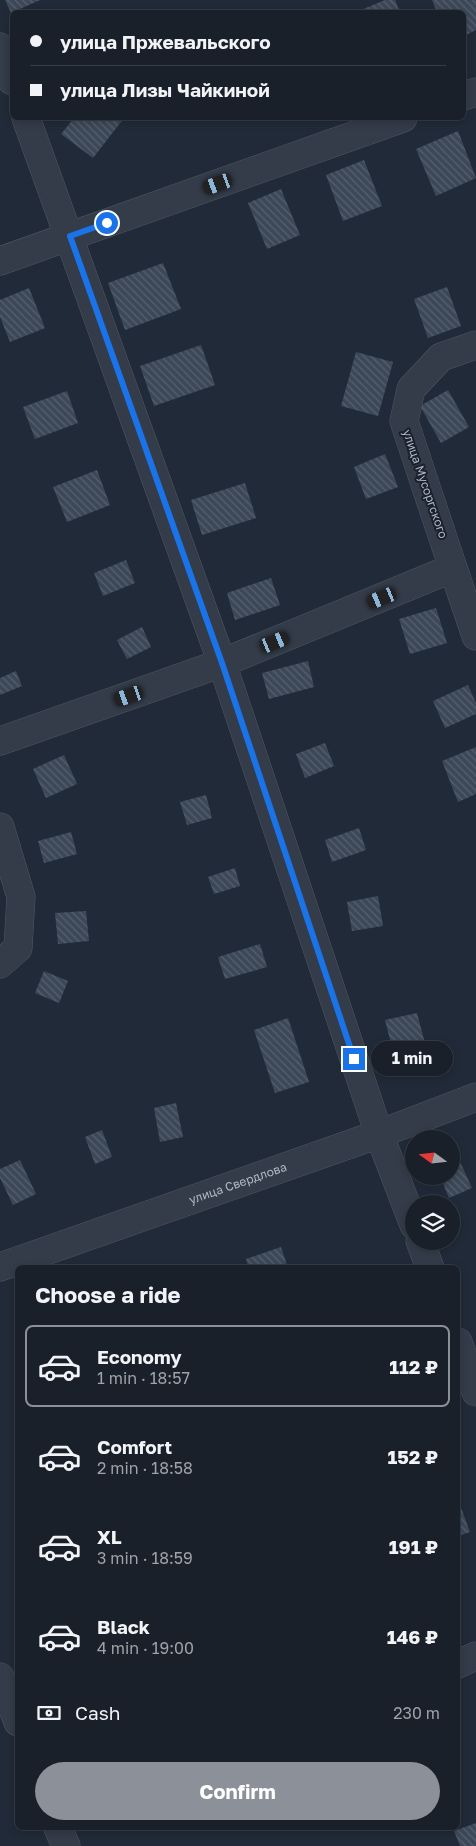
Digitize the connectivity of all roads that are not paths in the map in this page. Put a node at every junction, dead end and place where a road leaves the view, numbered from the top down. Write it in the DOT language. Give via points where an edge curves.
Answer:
graph roads {
  1 [pos="0,47"];
  2 [pos="10,75"];
  3 [pos="27,120"];
  4 [pos="397,120"];
  5 [pos="70,236"];
  6 [pos="0,261"];
  7 [pos="476,345"];
  8 [pos="453,568"];
  9 [pos="476,636"];
  10 [pos="222,663"];
  11 [pos="0,741"];
  12 [pos="0,828"];
  13 [pos="0,964"];
  14 [pos="476,1097"];
  15 [pos="380,1134"];
  16 [pos="405,1201"];
  17 [pos="423,1250"];
  18 [pos="429,1265"];
  19 [pos="0,1267"];
  20 [pos="460,1349"];
  21 [pos="470,1385"];
  22 [pos="476,1656"];
  23 [pos="460,1663"];
  24 [pos="0,1677"];
  25 [pos="15,1714"];
  26 [pos="59,1830"];
  27 [pos="66,1846"];
  1 -- 2 [label="street"];
  3 -- 5 [label="street"];
  4 -- 5 [label="street"];
  5 -- 6 [label="street"];
  5 -- 10 [label="street"];
  7 -- 8 [label="street, улица Мусоргского" via="441,358 411,389 404,421"];
  8 -- 9 [label="street, улица Мусоргского"];
  8 -- 10 [label="street"];
  10 -- 11 [label="street"];
  10 -- 15 [label="street"];
  12 -- 13 [label="street" via="21,897 18,948"];
  14 -- 15 [label="street, улица Свердлова"];
  15 -- 16 [label="street"];
  15 -- 19 [label="street, улица Свердлова"];
  17 -- 18 [label="street"];
  20 -- 21 [label="street"];
  22 -- 23 [label="street"];
  24 -- 25 [label="street"];
  26 -- 27 [label="street"];
}
